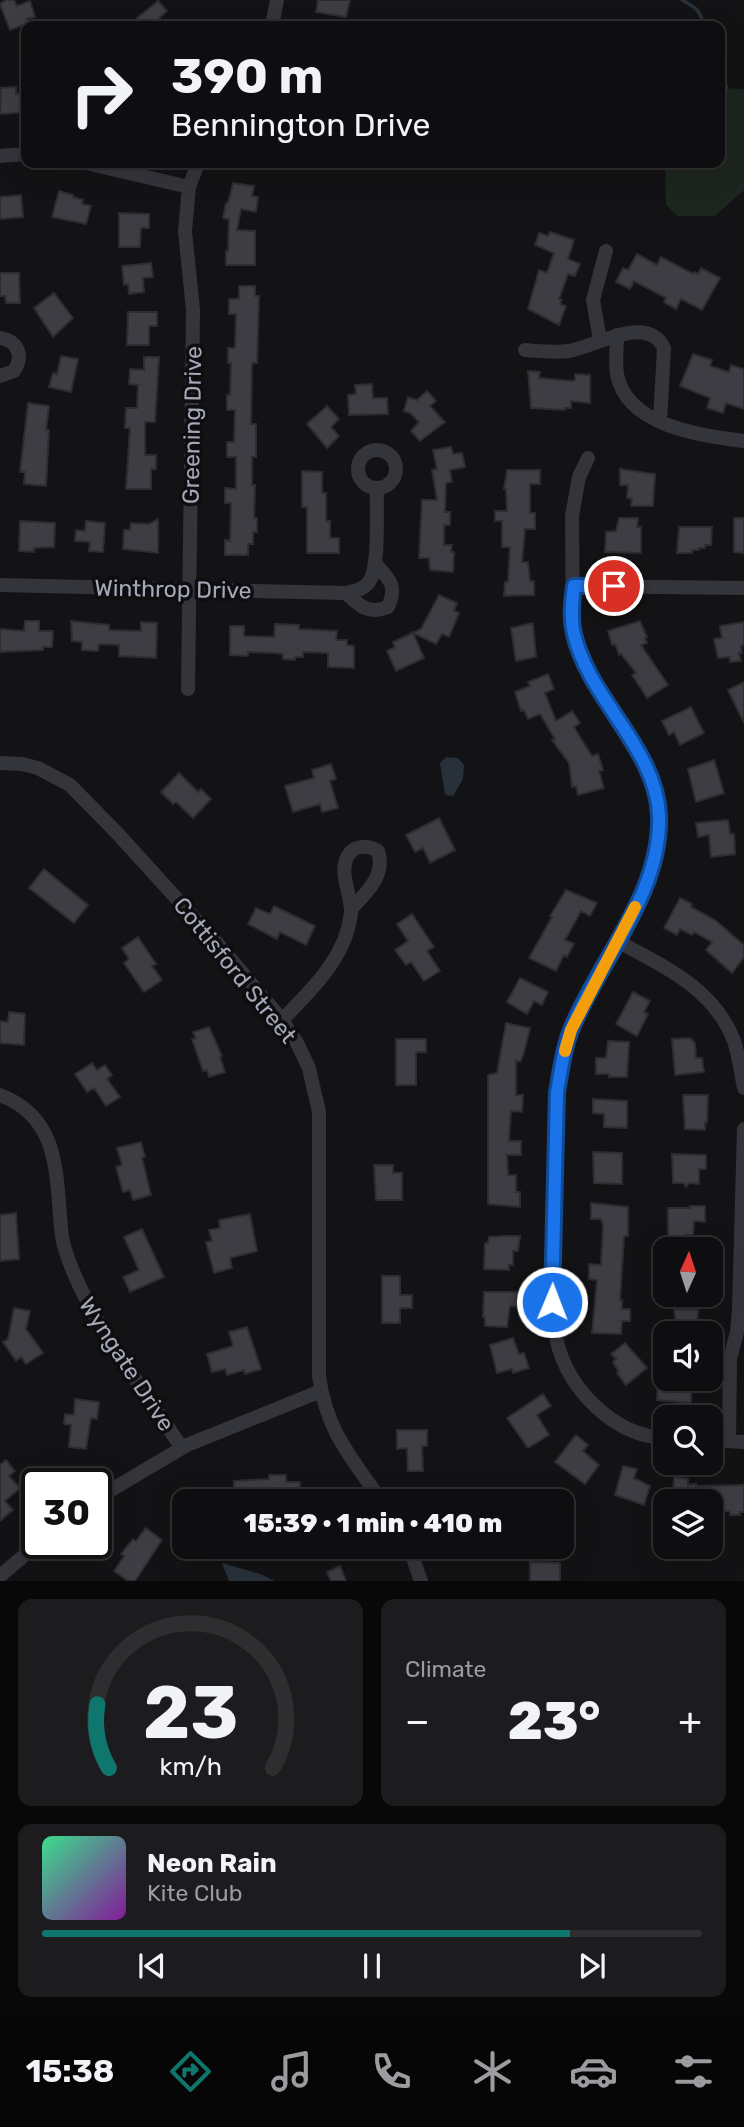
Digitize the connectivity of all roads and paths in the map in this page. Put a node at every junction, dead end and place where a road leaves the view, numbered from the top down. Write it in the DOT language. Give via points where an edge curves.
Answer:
graph roads {
  1 [pos="277,0"];
  2 [pos="273,21"];
  3 [pos="21,155"];
  4 [pos="0,156"];
  5 [pos="107,168"];
  6 [pos="196,168"];
  7 [pos="189,187"];
  8 [pos="606,251"];
  9 [pos="617,335"];
  10 [pos="0,338"];
  11 [pos="600,340"];
  12 [pos="525,350"];
  13 [pos="0,376"];
  14 [pos="660,421"];
  15 [pos="744,441"];
  16 [pos="588,458"];
  17 [pos="377,488"];
  18 [pos="375,563"];
  19 [pos="0,585"];
  20 [pos="574,586"];
  21 [pos="744,588"];
  22 [pos="190,589"];
  23 [pos="346,593"];
  24 [pos="188,689"];
  25 [pos="0,763"];
  26 [pos="351,909"];
  27 [pos="617,941"];
  28 [pos="282,1020"];
  29 [pos="744,1088"];
  30 [pos="0,1095"];
  31 [pos="744,1129"];
  32 [pos="321,1391"];
  33 [pos="653,1438"];
  34 [pos="723,1441"];
  35 [pos="729,1441"];
  36 [pos="744,1442"];
  37 [pos="182,1448"];
  38 [pos="374,1489"];
  39 [pos="112,1490"];
  40 [pos="21,1558"];
  41 [pos="413,1559"];
  42 [pos="0,1576"];
  43 [pos="421,1581"];
  1 -- 2 [label="street"];
  3 -- 4 [label="street"];
  5 -- 7 [label="street"];
  6 -- 7 [label="street, Greening Drive"];
  7 -- 22 [label="street, Greening Drive" via="185,231 194,310"];
  8 -- 11 [label="street" via="593,300"];
  9 -- 11 [label="street"];
  9 -- 14 [label="street" via="617,373 623,391 637,409"];
  9 -- 14 [label="street" via="647,333 664,348"];
  10 -- 13 [label="street" via="16,347 19,360 14,371"];
  11 -- 12 [label="street" via="567,351"];
  14 -- 15 [label="street"];
  16 -- 20 [label="street" via="579,477 572,516"];
  17 -- 18 [label="street"];
  18 -- 23 [label="street, Winthrop Drive" via="368,584"];
  18 -- 23 [label="street, Winthrop Drive" via="393,584 388,607 364,609"];
  19 -- 22 [label="street, Winthrop Drive"];
  20 -- 21 [label="street"];
  20 -- 27 [label="street" via="573,633 582,658 653,779 659,813 650,878"];
  22 -- 23 [label="street, Winthrop Drive"];
  22 -- 24 [label="street, Greening Drive"];
  25 -- 28 [label="street, Cottisford Street" via="38,768 70,785"];
  26 -- 28 [label="street" via="338,953 323,977"];
  27 -- 29 [label="street" via="693,985 710,1001 734,1041"];
  27 -- 33 [label="street" via="571,1030 557,1092 556,1342 570,1376 590,1401 620,1426"];
  28 -- 32 [label="street, Cottisford Street" via="309,1068 319,1112"];
  30 -- 37 [label="street, Wyngate Drive" via="28,1110 47,1137 54,1159 63,1244 81,1294"];
  31 -- 35 [label="street" via="739,1309 730,1359"];
  32 -- 37 [label="street"];
  32 -- 38 [label="street, Cottisford Street" via="337,1437"];
  34 -- 35 [label="street"];
  35 -- 36 [label="street"];
  37 -- 39 [label="street"];
  40 -- 42 [label="street"];
  41 -- 43 [label="street"];
}
